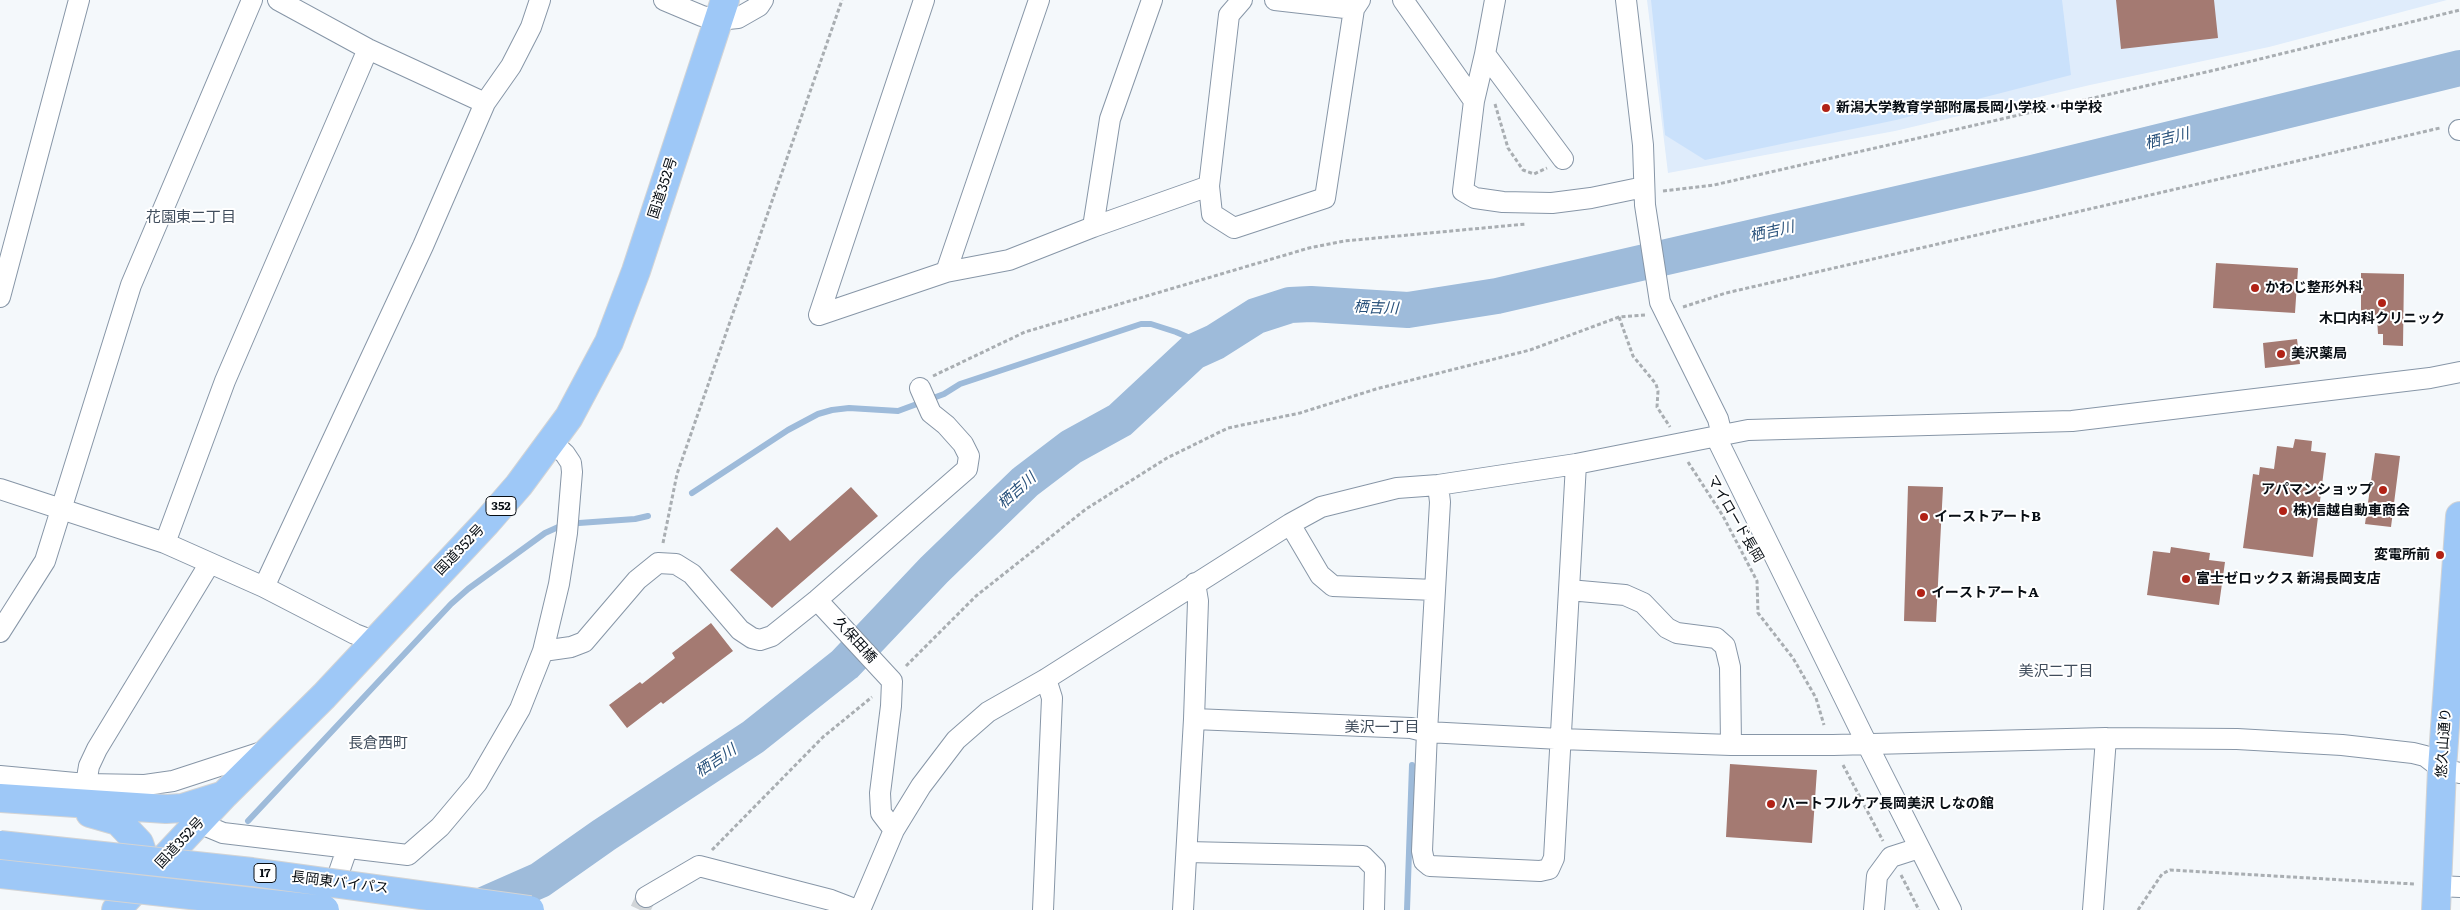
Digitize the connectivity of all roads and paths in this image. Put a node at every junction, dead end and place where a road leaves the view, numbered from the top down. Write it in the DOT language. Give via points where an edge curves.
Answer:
graph roads {
  1 [pos="79,0"];
  2 [pos="252,0"];
  3 [pos="278,0"];
  4 [pos="540,0"];
  5 [pos="664,0"];
  6 [pos="763,0"];
  7 [pos="842,0"];
  8 [pos="924,0"];
  9 [pos="1039,0"];
  10 [pos="1152,0"];
  11 [pos="1242,0"];
  12 [pos="1275,0"];
  13 [pos="1403,0"];
  14 [pos="1495,0"];
  15 [pos="1626,0"];
  16 [pos="1357,4"];
  17 [pos="721,10"];
  18 [pos="2460,10"];
  19 [pos="368,48"];
  20 [pos="1485,54"];
  21 [pos="1474,101"];
  22 [pos="485,103"];
  23 [pos="2454,129"];
  24 [pos="1563,159"];
  25 [pos="1209,186"];
  26 [pos="1649,195"];
  27 [pos="1530,224"];
  28 [pos="1093,227"];
  29 [pos="946,272"];
  30 [pos="0,297"];
  31 [pos="1665,312"];
  32 [pos="1619,318"];
  33 [pos="2460,372"];
  34 [pos="920,388"];
  35 [pos="1672,430"];
  36 [pos="1719,436"];
  37 [pos="552,442"];
  38 [pos="1683,455"];
  39 [pos="1576,464"];
  40 [pos="1438,485"];
  41 [pos="0,489"];
  42 [pos="61,508"];
  43 [pos="2460,516"];
  44 [pos="2460,523"];
  45 [pos="1290,524"];
  46 [pos="165,543"];
  47 [pos="210,563"];
  48 [pos="658,564"];
  49 [pos="1194,583"];
  50 [pos="264,586"];
  51 [pos="1434,590"];
  52 [pos="1568,590"];
  53 [pos="820,602"];
  54 [pos="0,632"];
  55 [pos="374,641"];
  56 [pos="543,651"];
  57 [pos="890,678"];
  58 [pos="1046,679"];
  59 [pos="1194,719"];
  60 [pos="1825,727"];
  61 [pos="1427,732"];
  62 [pos="2106,738"];
  63 [pos="1560,739"];
  64 [pos="1867,744"];
  65 [pos="1731,745"];
  66 [pos="269,750"];
  67 [pos="1842,763"];
  68 [pos="2451,771"];
  69 [pos="0,776"];
  70 [pos="86,784"];
  71 [pos="225,794"];
  72 [pos="0,798"];
  73 [pos="199,823"];
  74 [pos="894,830"];
  75 [pos="0,845"];
  76 [pos="1885,845"];
  77 [pos="1919,848"];
  78 [pos="347,849"];
  79 [pos="1187,852"];
  80 [pos="699,866"];
  81 [pos="1897,869"];
  82 [pos="340,872"];
  83 [pos="0,874"];
  84 [pos="2444,894"];
  85 [pos="646,897"];
  86 [pos="123,903"];
  87 [pos="325,910"];
  88 [pos="530,910"];
  89 [pos="859,910"];
  90 [pos="1043,910"];
  91 [pos="1183,910"];
  92 [pos="1374,910"];
  93 [pos="1874,910"];
  94 [pos="1919,910"];
  95 [pos="1951,910"];
  96 [pos="2093,910"];
  97 [pos="2138,910"];
  1 -- 30 [label="street"];
  2 -- 42 [label="street" via="131,285"];
  3 -- 19 [label="street"];
  4 -- 22 [label="street" via="531,27 511,66"];
  5 -- 17 [label="street" via="702,16"];
  6 -- 17 [label="street" via="759,6 738,18"];
  7 -- 48 [label="path" via="677,474"];
  8 -- 29 [label="street" via="820,315"];
  9 -- 29 [label="street"];
  10 -- 28 [label="street" via="1110,119"];
  11 -- 25 [label="street" via="1229,15"];
  12 -- 16 [label="street"];
  13 -- 21 [label="street"];
  14 -- 20 [label="street"];
  15 -- 26 [label="street"];
  16 -- 25 [label="street" via="1325,198 1234,228 1212,214"];
  17 -- 37 [label="highway, 国道352号 / 352" via="636,271 609,342"];
  18 -- 26 [label="path" via="1714,185"];
  19 -- 22 [label="street"];
  19 -- 46 [label="street" via="225,380"];
  20 -- 21 [label="street"];
  20 -- 24 [label="street"];
  21 -- 26 [label="street" via="1463,191 1476,198 1552,203"];
  22 -- 50 [label="street" via="423,246"];
  23 -- 31 [label="path" via="1726,293"];
  25 -- 28 [label="street"];
  26 -- 31 [label="street"];
  27 -- 34 [label="path" via="1344,241 1309,248 1025,332 936,374"];
  28 -- 29 [label="street" via="1009,260"];
  31 -- 32 [label="path"];
  31 -- 36 [label="street" via="1718,419"];
  32 -- 35 [label="path" via="1633,356 1656,384 1657,406"];
  32 -- 57 [label="path" via="1530,350 1376,389 1300,413 1228,428 1167,458 1086,509 1028,554 954,616"];
  33 -- 36 [label="street" via="2072,420 1748,430"];
  34 -- 53 [label="street" via="931,413 963,444 969,456 966,469"];
  36 -- 39 [label="street"];
  36 -- 64 [label="street"];
  37 -- 55 [label="highway, 国道352号 / 352" via="486,523"];
  37 -- 56 [label="street" via="571,463 568,524 559,584"];
  38 -- 60 [label="path, マイロード長岡" via="1723,516 1757,581 1758,613 1793,658 1816,698"];
  39 -- 40 [label="street"];
  39 -- 52 [label="street"];
  40 -- 45 [label="street" via="1397,488 1361,496 1321,507"];
  40 -- 51 [label="street" via="1440,502"];
  41 -- 42 [label="street"];
  42 -- 46 [label="street"];
  42 -- 54 [label="street" via="45,561"];
  43 -- 44 [label="highway, 悠久山通り"];
  44 -- 68 [label="highway, 悠久山通り"];
  45 -- 49 [label="street"];
  45 -- 51 [label="street" via="1320,575 1333,586"];
  46 -- 47 [label="street"];
  47 -- 50 [label="street"];
  47 -- 70 [label="street" via="97,749 89,766"];
  48 -- 53 [label="street" via="676,564 692,574 740,630 760,640 772,636"];
  48 -- 56 [label="street" via="637,580 584,642"];
  49 -- 58 [label="street"];
  49 -- 59 [label="street" via="1198,601"];
  50 -- 55 [label="street"];
  51 -- 61 [label="street"];
  52 -- 63 [label="street"];
  52 -- 65 [label="street" via="1625,595 1643,604 1667,628 1677,633 1716,638 1725,646 1730,668"];
  53 -- 57 [label="street, 久保田橋"];
  55 -- 66 [label="highway, 国道352号 / 352"];
  56 -- 78 [label="street" via="520,709 482,775 440,826 408,855"];
  57 -- 74 [label="street" via="891,706 880,792 881,813"];
  57 -- 80 [label="path" via="792,767"];
  58 -- 74 [label="street" via="988,712 956,740 921,786"];
  58 -- 90 [label="street" via="1052,698"];
  59 -- 61 [label="street" via="1411,728"];
  59 -- 79 [label="street"];
  61 -- 63 [label="street"];
  61 -- 63 [label="street" via="1422,851 1424,861 1430,866 1549,869 1554,858"];
  62 -- 64 [label="street"];
  62 -- 68 [label="street" via="2237,739 2342,745 2426,756"];
  62 -- 96 [label="street"];
  63 -- 65 [label="street"];
  64 -- 65 [label="street"];
  64 -- 77 [label="street"];
  66 -- 70 [label="street" via="173,781 145,785"];
  66 -- 71 [label="highway, 国道352号 / 352"];
  67 -- 76 [label="path"];
  68 -- 84 [label="highway, 悠久山通り"];
  69 -- 70 [label="street"];
  71 -- 72 [label="highway" via="182,808 166,809"];
  71 -- 73 [label="highway, 国道352号 / 352"];
  72 -- 86 [label="highway" via="81,810 118,821 139,843 143,855 138,881"];
  73 -- 78 [label="street" via="223,833"];
  73 -- 86 [label="highway, 国道352号 / 352"];
  74 -- 89 [label="street"];
  75 -- 88 [label="highway, 長岡東バイパス / 17, bridge" via="252,872"];
  77 -- 93 [label="street" via="1891,858 1877,876"];
  77 -- 95 [label="street"];
  78 -- 82 [label="street"];
  79 -- 91 [label="street"];
  79 -- 92 [label="street" via="1363,856 1375,868"];
  80 -- 85 [label="street"];
  80 -- 89 [label="street"];
  81 -- 94 [label="path"];
  83 -- 87 [label="highway, 長岡東バイパス / 17, bridge"];
  84 -- 97 [label="path" via="2181,869 2162,874"];
}
